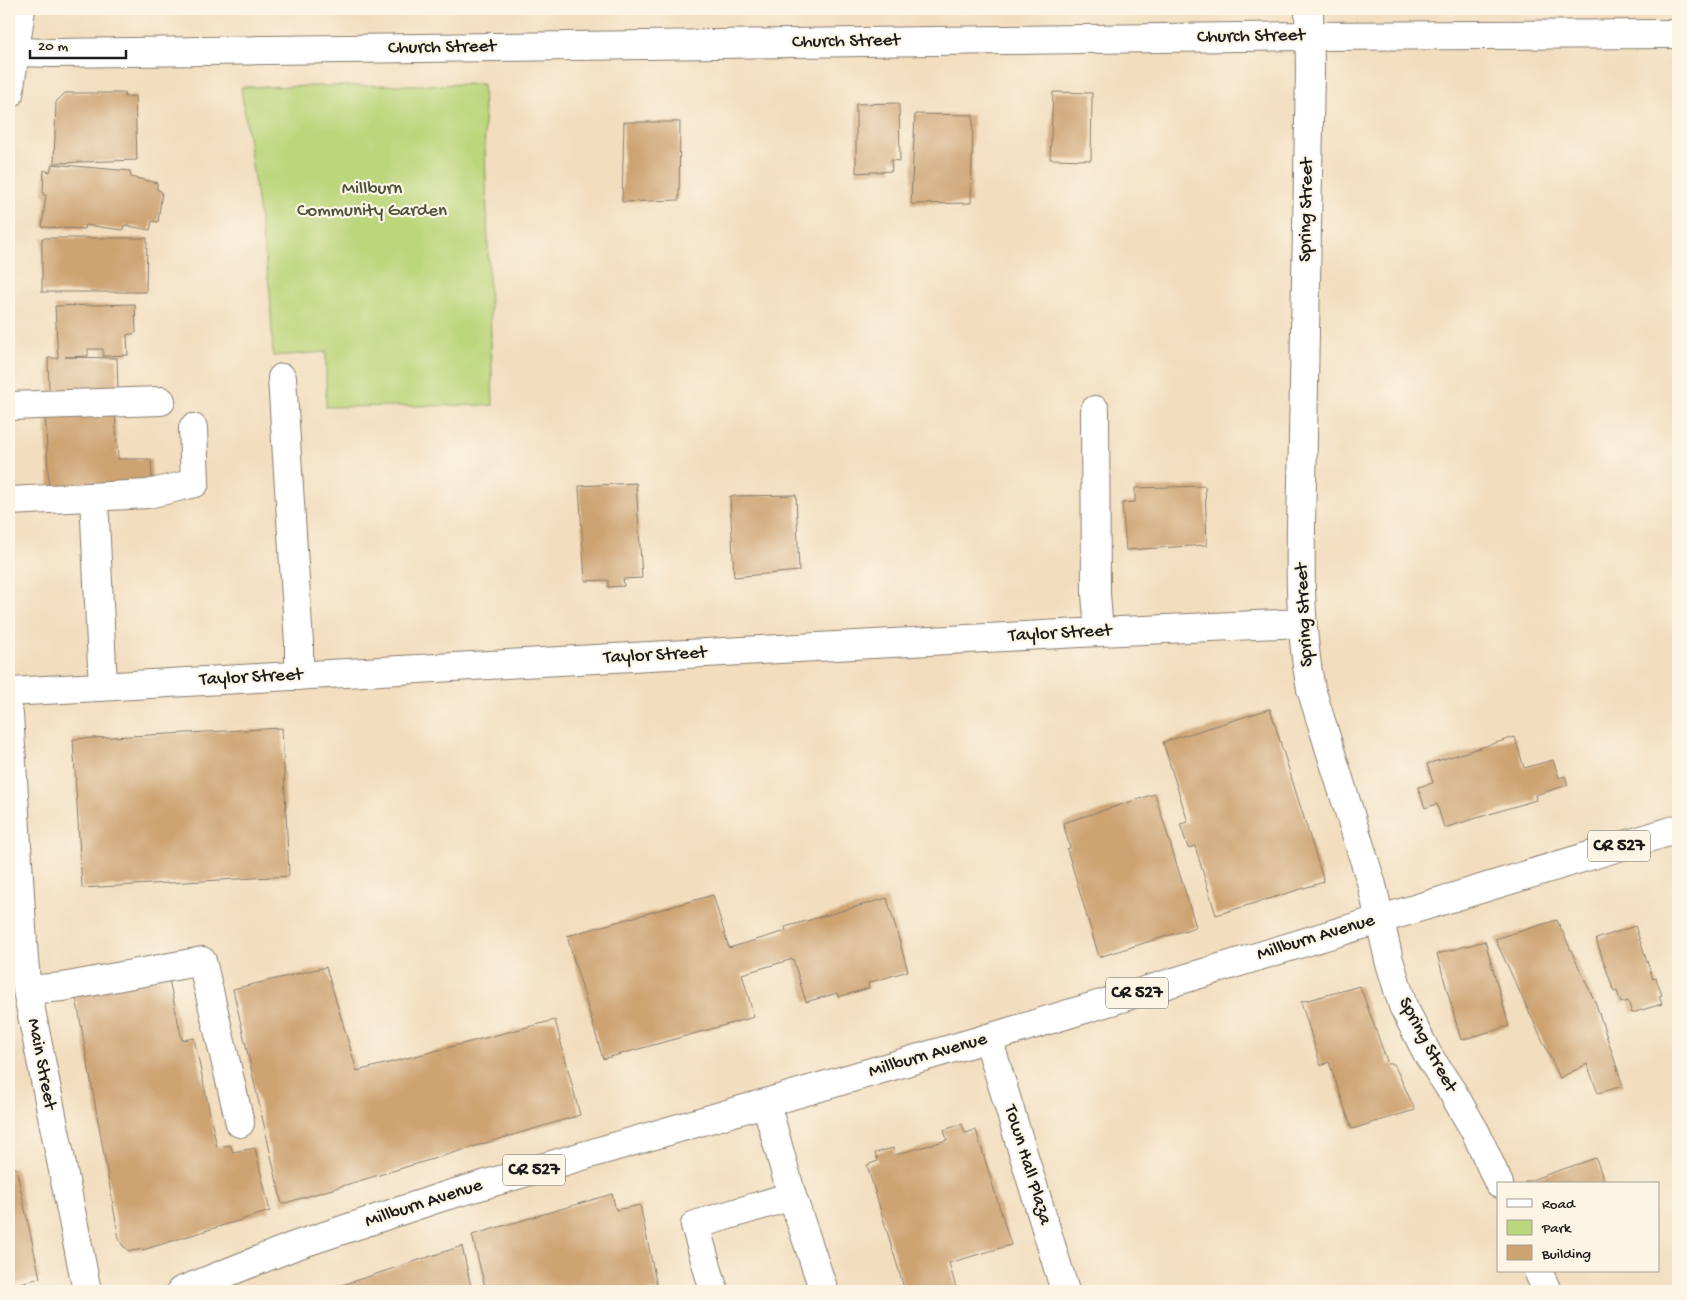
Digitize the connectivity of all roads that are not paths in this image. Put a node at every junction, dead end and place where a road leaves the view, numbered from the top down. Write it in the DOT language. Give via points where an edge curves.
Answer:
graph roads {
  1 [pos="21,9"];
  2 [pos="1309,9"];
  3 [pos="1678,34"];
  4 [pos="1309,36"];
  5 [pos="15,52"];
  6 [pos="9,94"];
  7 [pos="282,378"];
  8 [pos="160,401"];
  9 [pos="9,406"];
  10 [pos="1095,410"];
  11 [pos="192,428"];
  12 [pos="94,498"];
  13 [pos="9,501"];
  14 [pos="1302,623"];
  15 [pos="1099,632"];
  16 [pos="299,676"];
  17 [pos="104,686"];
  18 [pos="9,692"];
  19 [pos="9,714"];
  20 [pos="1678,828"];
  21 [pos="1380,918"];
  22 [pos="28,990"];
  23 [pos="988,1038"];
  24 [pos="766,1102"];
  25 [pos="240,1123"];
  26 [pos="1498,1182"];
  27 [pos="792,1196"];
  28 [pos="1538,1272"];
  29 [pos="87,1291"];
  30 [pos="181,1291"];
  31 [pos="714,1291"];
  32 [pos="824,1291"];
  33 [pos="1065,1291"];
  34 [pos="1547,1291"];
  1 -- 5 [label="street"];
  2 -- 4 [label="street, Spring Street"];
  3 -- 4 [label="street, Church Street"];
  4 -- 5 [label="street, Church Street"];
  4 -- 14 [label="street, Spring Street"];
  5 -- 6 [label="street"];
  7 -- 16 [label="street" via="300,643"];
  8 -- 9 [label="street"];
  10 -- 15 [label="street"];
  11 -- 12 [label="street" via="195,483 148,494"];
  12 -- 13 [label="street"];
  12 -- 17 [label="street"];
  14 -- 15 [label="street, Taylor Street"];
  14 -- 21 [label="street, Spring Street" via="1311,689"];
  15 -- 16 [label="street, Taylor Street"];
  16 -- 17 [label="street, Taylor Street"];
  17 -- 18 [label="street, Taylor Street"];
  19 -- 22 [label="street, Main Street"];
  20 -- 21 [label="street, Millburn Avenue / CR 527"];
  21 -- 23 [label="street, Millburn Avenue / CR 527"];
  21 -- 26 [label="street, Spring Street" via="1403,1006 1428,1055 1476,1133"];
  22 -- 25 [label="street" via="63,987 202,961"];
  22 -- 29 [label="street, Main Street"];
  23 -- 24 [label="street, Millburn Avenue / CR 527"];
  23 -- 33 [label="street, Town Hall Plaza"];
  24 -- 27 [label="street"];
  24 -- 30 [label="street, Millburn Avenue / CR 527" via="446,1196 294,1246"];
  27 -- 31 [label="street" via="695,1226"];
  27 -- 32 [label="street"];
  28 -- 34 [label="street"];
}
